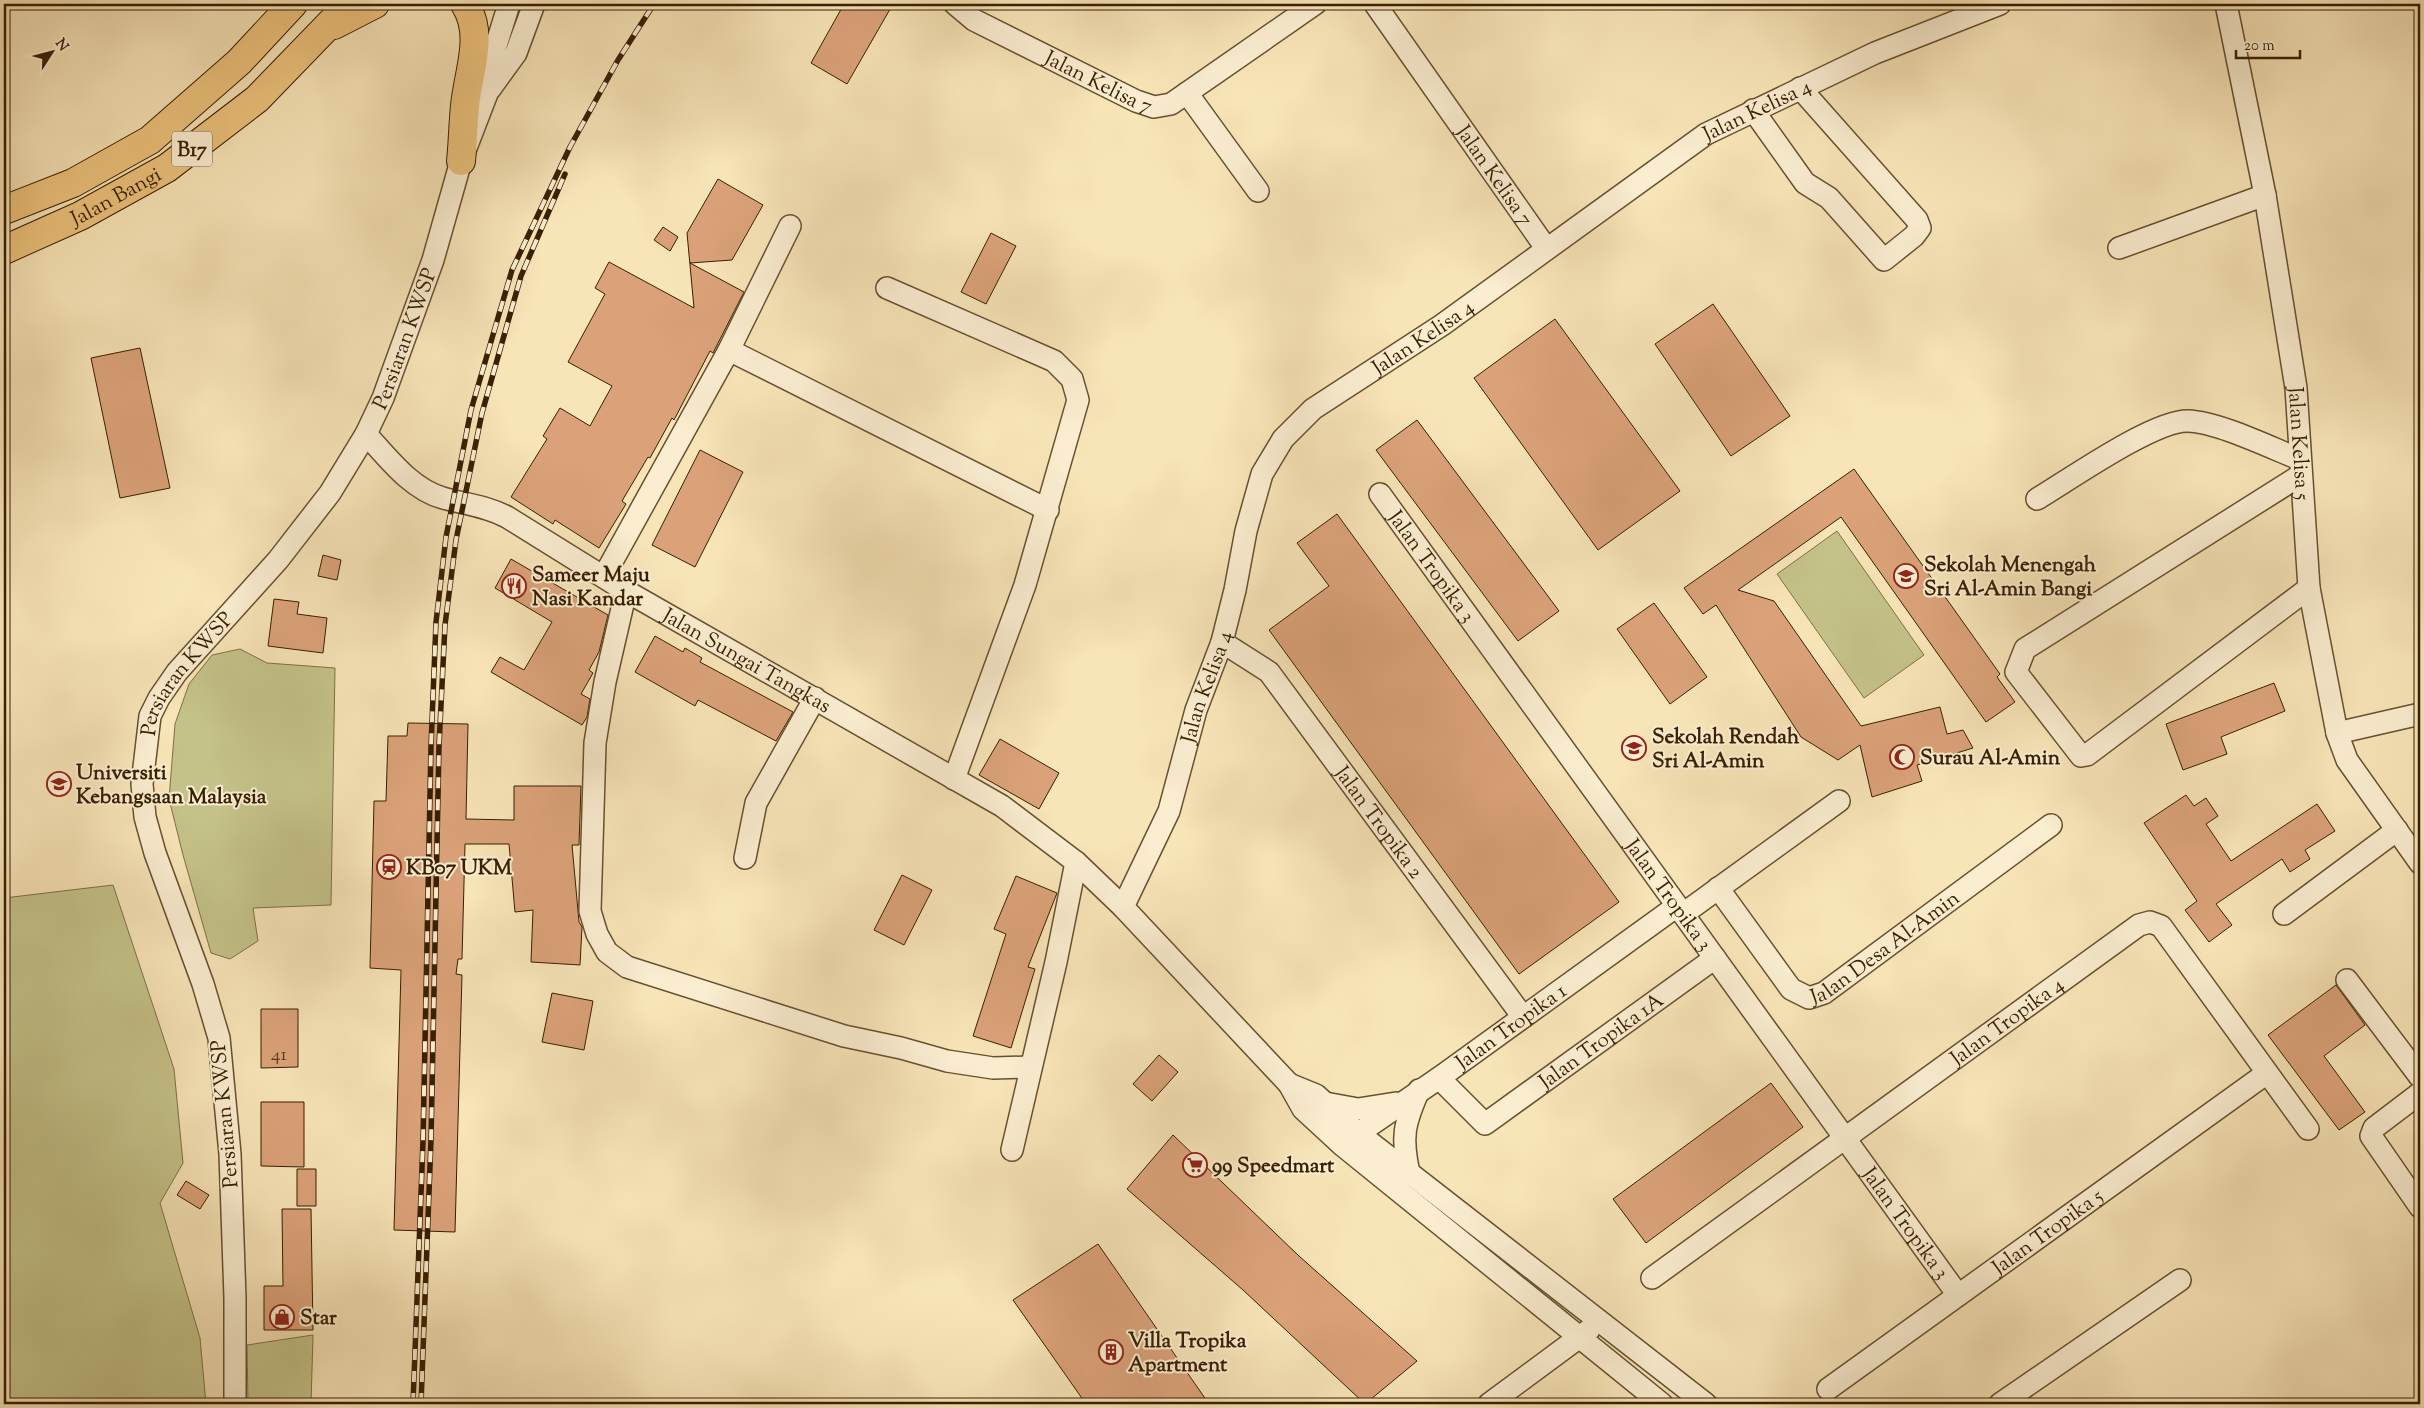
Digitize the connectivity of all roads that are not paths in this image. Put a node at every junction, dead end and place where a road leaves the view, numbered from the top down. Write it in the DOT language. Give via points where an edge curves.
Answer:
graph roads {
  1 [pos="293,4"];
  2 [pos="349,4"];
  3 [pos="375,4"];
  4 [pos="465,4"];
  5 [pos="509,4"];
  6 [pos="534,4"];
  7 [pos="955,4"];
  8 [pos="1315,4"];
  9 [pos="1375,4"];
  10 [pos="2000,4"];
  11 [pos="2226,4"];
  12 [pos="324,29"];
  13 [pos="1800,88"];
  14 [pos="488,91"];
  15 [pos="1187,93"];
  16 [pos="1753,110"];
  17 [pos="462,161"];
  18 [pos="1258,191"];
  19 [pos="2265,195"];
  20 [pos="4,210"];
  21 [pos="790,226"];
  22 [pos="1546,248"];
  23 [pos="2118,248"];
  24 [pos="4,250"];
  25 [pos="888,288"];
  26 [pos="729,350"];
  27 [pos="366,434"];
  28 [pos="2300,467"];
  29 [pos="1380,494"];
  30 [pos="2037,499"];
  31 [pos="1048,510"];
  32 [pos="604,576"];
  33 [pos="2309,588"];
  34 [pos="626,591"];
  35 [pos="1222,642"];
  36 [pos="815,698"];
  37 [pos="2420,714"];
  38 [pos="2337,733"];
  39 [pos="954,779"];
  40 [pos="1839,801"];
  41 [pos="2051,825"];
  42 [pos="2397,830"];
  43 [pos="746,858"];
  44 [pos="2420,863"];
  45 [pos="1083,868"];
  46 [pos="1718,888"];
  47 [pos="1123,907"];
  48 [pos="1680,910"];
  49 [pos="2284,914"];
  50 [pos="1715,958"];
  51 [pos="2347,980"];
  52 [pos="1523,1017"];
  53 [pos="1032,1067"];
  54 [pos="2267,1073"];
  55 [pos="1438,1078"];
  56 [pos="2420,1078"];
  57 [pos="1289,1084"];
  58 [pos="2420,1094"];
  59 [pos="1411,1096"];
  60 [pos="1325,1102"];
  61 [pos="2308,1129"];
  62 [pos="1844,1138"];
  63 [pos="1350,1139"];
  64 [pos="1012,1150"];
  65 [pos="1409,1173"];
  66 [pos="2420,1207"];
  67 [pos="1652,1278"];
  68 [pos="2180,1280"];
  69 [pos="1958,1295"];
  70 [pos="1601,1320"];
  71 [pos="1578,1338"];
  72 [pos="1828,1389"];
  73 [pos="235,1404"];
  74 [pos="1489,1404"];
  75 [pos="1662,1404"];
  76 [pos="1706,1404"];
  77 [pos="2000,1404"];
  1 -- 20 [label="main road, Jalan Bangi / B17" via="239,62 150,140 73,183"];
  2 -- 12 [label="main road, Jalan Bangi / B17"];
  3 -- 12 [label="main road"];
  4 -- 17 [label="main road" via="475,33 465,106"];
  5 -- 14 [label="street, Persiaran KWSP" via="494,52"];
  6 -- 14 [label="street, Persiaran KWSP" via="516,53"];
  7 -- 15 [label="street, Jalan Kelisa 7" via="974,20 1136,101 1154,107 1171,104"];
  8 -- 15 [label="street, Jalan Kelisa 7"];
  9 -- 22 [label="street, Jalan Kelisa 7"];
  10 -- 13 [label="street, Jalan Kelisa 4" via="1875,53"];
  11 -- 19 [label="street, Jalan Kelisa 5"];
  12 -- 24 [label="main road, Jalan Bangi / B17" via="257,99 167,168 80,216"];
  13 -- 16 [label="street, Jalan Kelisa 4"];
  13 -- 16 [label="street" via="1918,220 1920,228 1914,236 1884,260 1829,198 1805,183"];
  14 -- 17 [label="street, Persiaran KWSP"];
  15 -- 18 [label="street"];
  16 -- 22 [label="street, Jalan Kelisa 4" via="1706,134"];
  17 -- 27 [label="street, Persiaran KWSP" via="433,260 383,398"];
  19 -- 23 [label="street"];
  19 -- 28 [label="street, Jalan Kelisa 5" via="2296,388"];
  21 -- 26 [label="street"];
  22 -- 35 [label="street, Jalan Kelisa 4" via="1442,325 1313,409 1283,439 1262,474 1246,530 1236,590"];
  25 -- 31 [label="street" via="1054,361 1072,379 1078,400"];
  26 -- 31 [label="street"];
  26 -- 32 [label="street"];
  27 -- 32 [label="street, Jalan Sungai Tangkas" via="408,479 419,486 442,498 493,509"];
  27 -- 73 [label="street, Persiaran KWSP" via="330,493 278,560 178,672 159,698 150,716 144,760 144,809 155,853 203,984 219,1038 230,1154"];
  28 -- 30 [label="street" via="2216,428 2187,421 2155,429"];
  28 -- 33 [label="street, Jalan Kelisa 5"];
  28 -- 33 [label="street" via="2025,649 2016,672 2081,756 2087,756"];
  29 -- 48 [label="street, Jalan Tropika 3"];
  31 -- 39 [label="street" via="1025,584"];
  32 -- 34 [label="street, Jalan Sungai Tangkas"];
  33 -- 38 [label="street, Jalan Kelisa 5"];
  34 -- 36 [label="street, Jalan Sungai Tangkas"];
  34 -- 53 [label="street" via="595,743 590,911 596,934 608,952 627,968 844,1036 947,1061 993,1068"];
  35 -- 47 [label="street, Jalan Kelisa 4" via="1196,710 1169,811"];
  35 -- 52 [label="street, Jalan Tropika 2" via="1269,672"];
  36 -- 39 [label="street, Jalan Sungai Tangkas"];
  36 -- 43 [label="street" via="756,803"];
  37 -- 38 [label="street"];
  38 -- 42 [label="street, Jalan Kelisa 5" via="2347,760"];
  39 -- 45 [label="street, Jalan Sungai Tangkas" via="1002,806"];
  40 -- 46 [label="street, Jalan Tropika 1"];
  41 -- 46 [label="street, Jalan Desa Al-Amin" via="1824,993 1809,998 1791,989"];
  42 -- 44 [label="street, Jalan Kelisa 5"];
  42 -- 49 [label="street"];
  45 -- 47 [label="street, Jalan Sungai Tangkas"];
  45 -- 53 [label="street"];
  46 -- 48 [label="street, Jalan Tropika 1"];
  47 -- 57 [label="street, Jalan Sungai Tangkas"];
  48 -- 50 [label="street, Jalan Tropika 3"];
  48 -- 52 [label="street, Jalan Tropika 1"];
  50 -- 55 [label="street, Jalan Tropika 1A" via="1485,1124"];
  50 -- 62 [label="street, Jalan Tropika 3"];
  51 -- 56 [label="street"];
  52 -- 55 [label="street, Jalan Tropika 1"];
  53 -- 64 [label="street"];
  54 -- 61 [label="street, Jalan Tropika 4"];
  54 -- 62 [label="street, Jalan Tropika 4" via="2161,926 2150,922 2138,925"];
  54 -- 69 [label="street, Jalan Tropika 5"];
  55 -- 59 [label="street, Jalan Tropika 1"];
  57 -- 60 [label="street"];
  57 -- 63 [label="street" via="1303,1109"];
  58 -- 66 [label="street" via="2374,1128 2371,1136"];
  59 -- 60 [label="street" via="1358,1109"];
  59 -- 63 [label="street, Jalan Tropika 1"];
  59 -- 65 [label="street" via="1403,1148"];
  60 -- 63 [label="street"];
  62 -- 67 [label="street, Jalan Tropika 4"];
  62 -- 69 [label="street, Jalan Tropika 3"];
  63 -- 65 [label="street"];
  63 -- 71 [label="street"];
  65 -- 70 [label="street"];
  68 -- 77 [label="street"];
  69 -- 72 [label="street, Jalan Tropika 5"];
  70 -- 71 [label="street"];
  70 -- 76 [label="street"];
  71 -- 74 [label="street"];
  71 -- 75 [label="street"];
}
